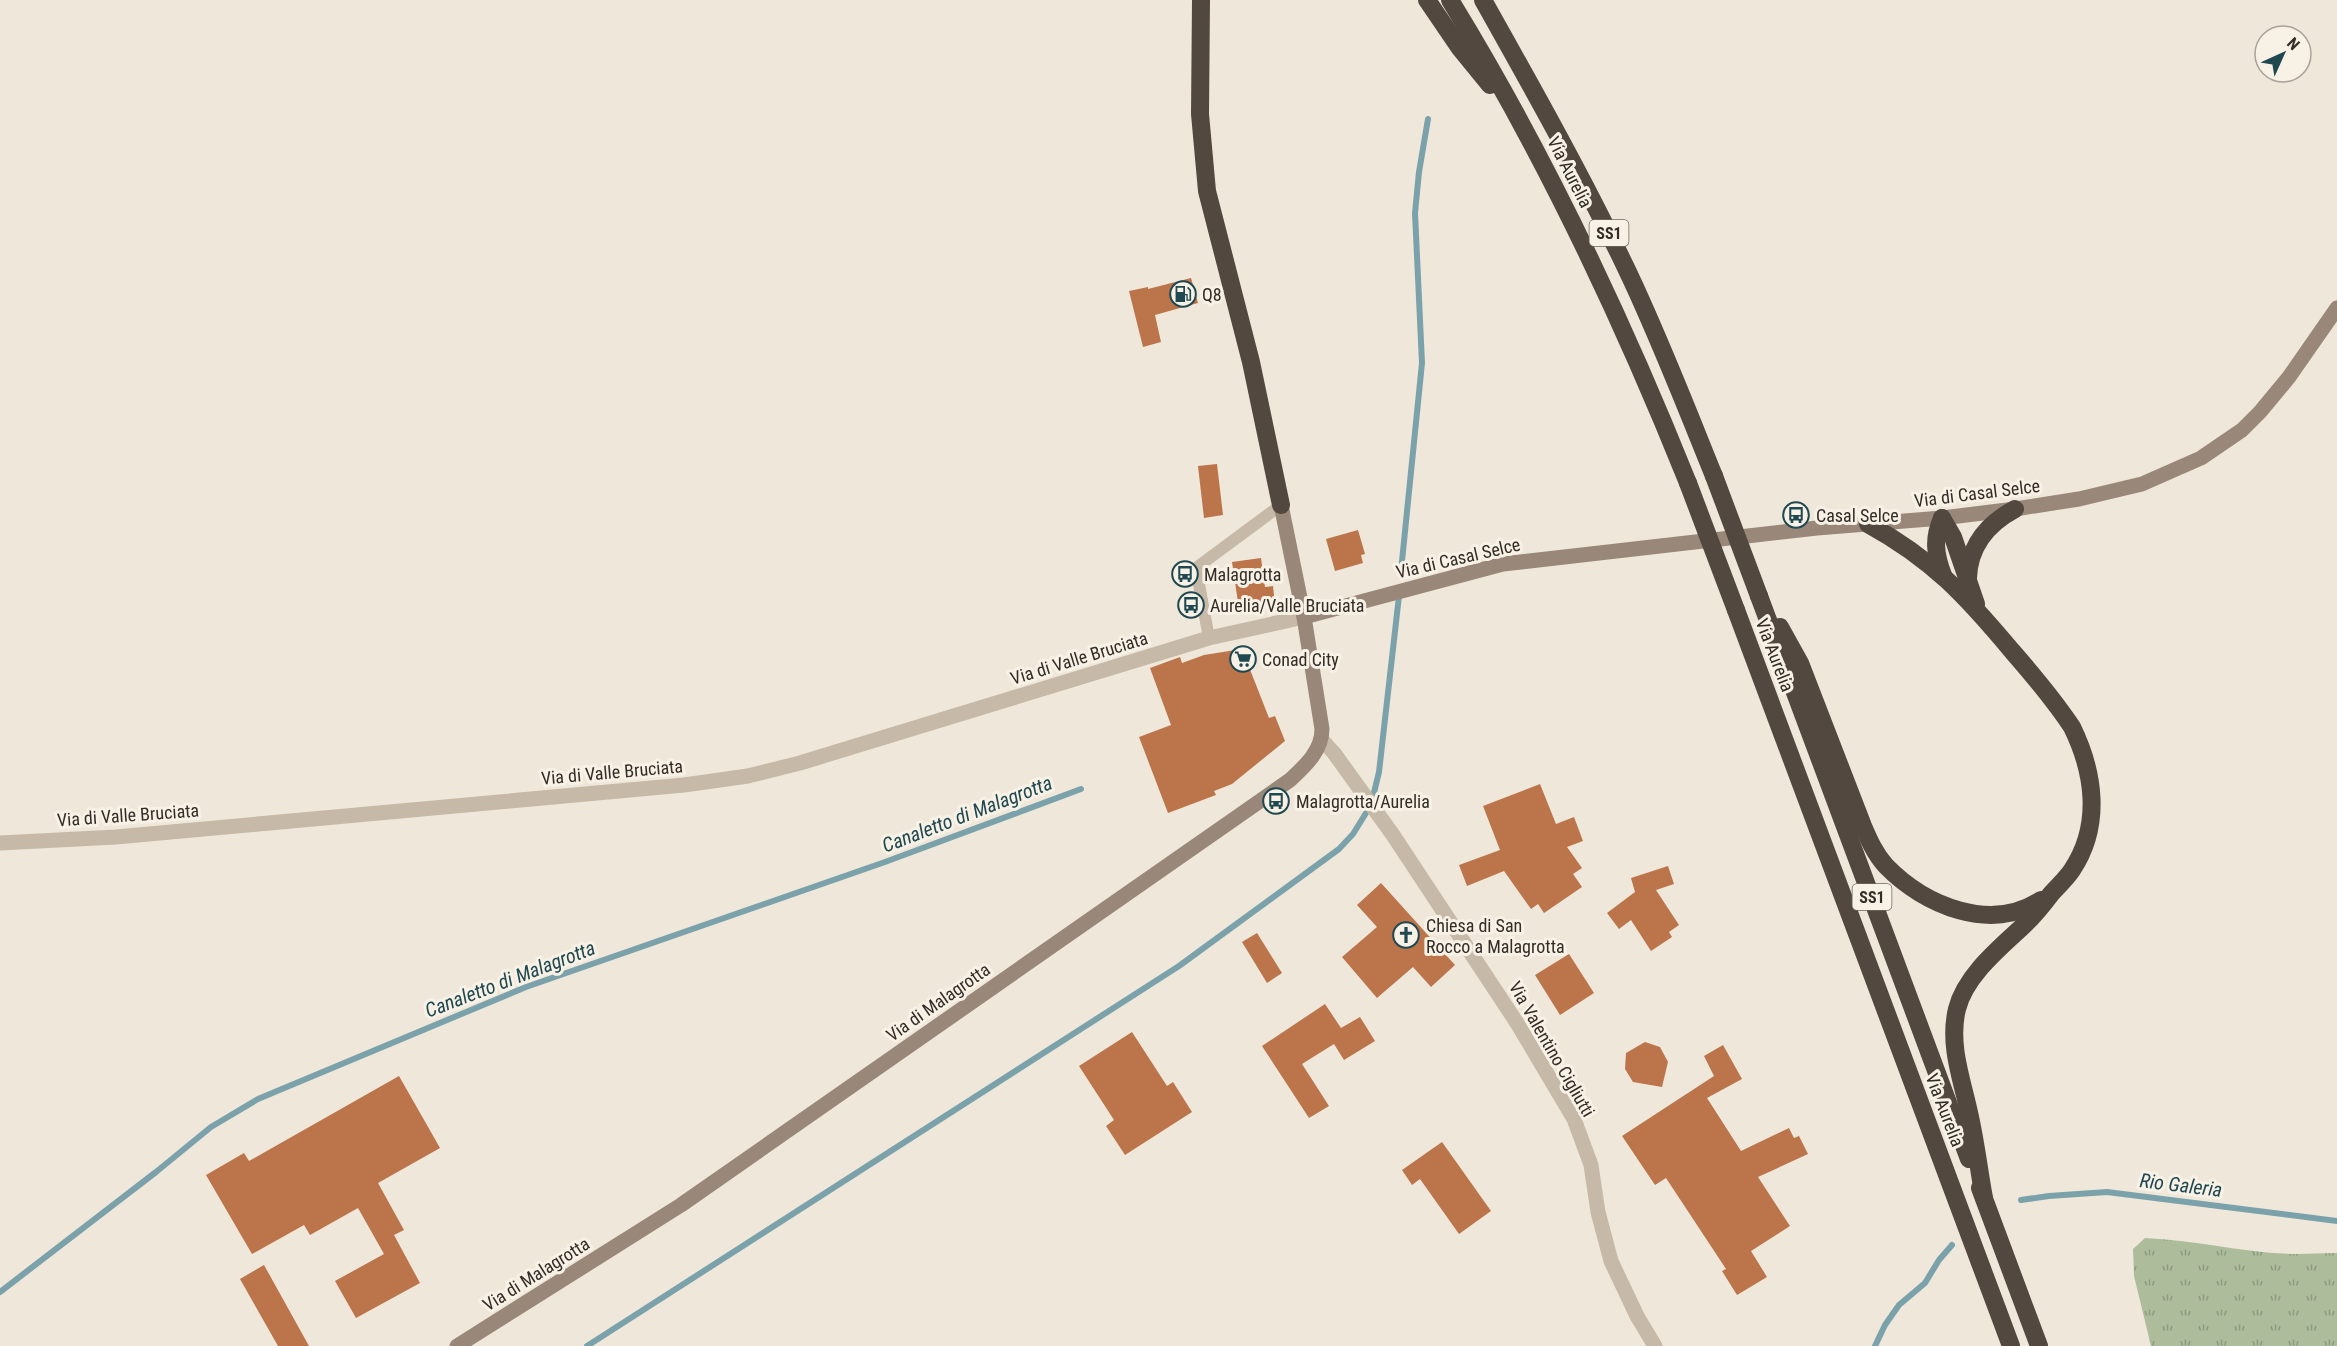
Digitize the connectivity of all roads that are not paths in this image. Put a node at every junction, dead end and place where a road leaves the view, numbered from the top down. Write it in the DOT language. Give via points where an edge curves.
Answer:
graph roads {
  1 [pos="1201,0"];
  2 [pos="1427,0"];
  3 [pos="1450,0"];
  4 [pos="1483,0"];
  5 [pos="1522,125"];
  6 [pos="2337,308"];
  7 [pos="1281,505"];
  8 [pos="2014,509"];
  9 [pos="1942,518"];
  10 [pos="1868,524"];
  11 [pos="1943,575"];
  12 [pos="1968,583"];
  13 [pos="1760,596"];
  14 [pos="1979,611"];
  15 [pos="1304,617"];
  16 [pos="1209,638"];
  17 [pos="1321,739"];
  18 [pos="0,843"];
  19 [pos="2053,892"];
  20 [pos="1984,1198"];
  21 [pos="2008,1340"];
  22 [pos="457,1346"];
  23 [pos="1655,1346"];
  24 [pos="2039,1346"];
  1 -- 7 [label="highway" via="1200,114 1207,190 1251,362"];
  2 -- 5 [label="highway"];
  3 -- 5 [label="highway, Via Aurelia / SS1"];
  4 -- 13 [label="highway, Via Aurelia / SS1, bridge" via="1551,119 1627,271 1673,375"];
  5 -- 21 [label="highway, Via Aurelia / SS1, bridge" via="1600,278 1688,483"];
  6 -- 8 [label="main road, Via di Casal Selce" via="2260,412 2201,458 2142,484"];
  7 -- 15 [label="main road"];
  7 -- 16 [label="lane" via="1196,568"];
  8 -- 9 [label="main road, Via di Casal Selce"];
  8 -- 12 [label="highway" via="1996,520 1979,539 1970,561"];
  9 -- 10 [label="main road, Via di Casal Selce"];
  9 -- 11 [label="highway" via="1935,542"];
  9 -- 12 [label="highway" via="1953,537"];
  10 -- 11 [label="highway" via="1919,555"];
  10 -- 15 [label="main road, Via di Casal Selce" via="1503,564"];
  11 -- 14 [label="highway"];
  12 -- 14 [label="highway"];
  13 -- 19 [label="highway" via="1800,663 1863,826 1875,852 1887,866 1932,900 1975,914 2009,914"];
  13 -- 20 [label="highway, Via Aurelia / SS1"];
  14 -- 19 [label="highway" via="2061,711 2080,742 2088,768 2092,800 2087,837 2073,869"];
  15 -- 16 [label="street, Via di Valle Bruciata"];
  15 -- 17 [label="main road"];
  16 -- 18 [label="street, Via di Valle Bruciata" via="748,776 116,837"];
  17 -- 22 [label="main road, Via di Malagrotta" via="1304,767 1270,793 681,1205"];
  17 -- 23 [label="street, Via Valentino Cigliutti" via="1393,835 1517,1023 1574,1119 1591,1165 1611,1261"];
  19 -- 20 [label="highway" via="1980,970 1957,1009 1956,1059"];
  20 -- 24 [label="highway, Via Aurelia / SS1"];
}
